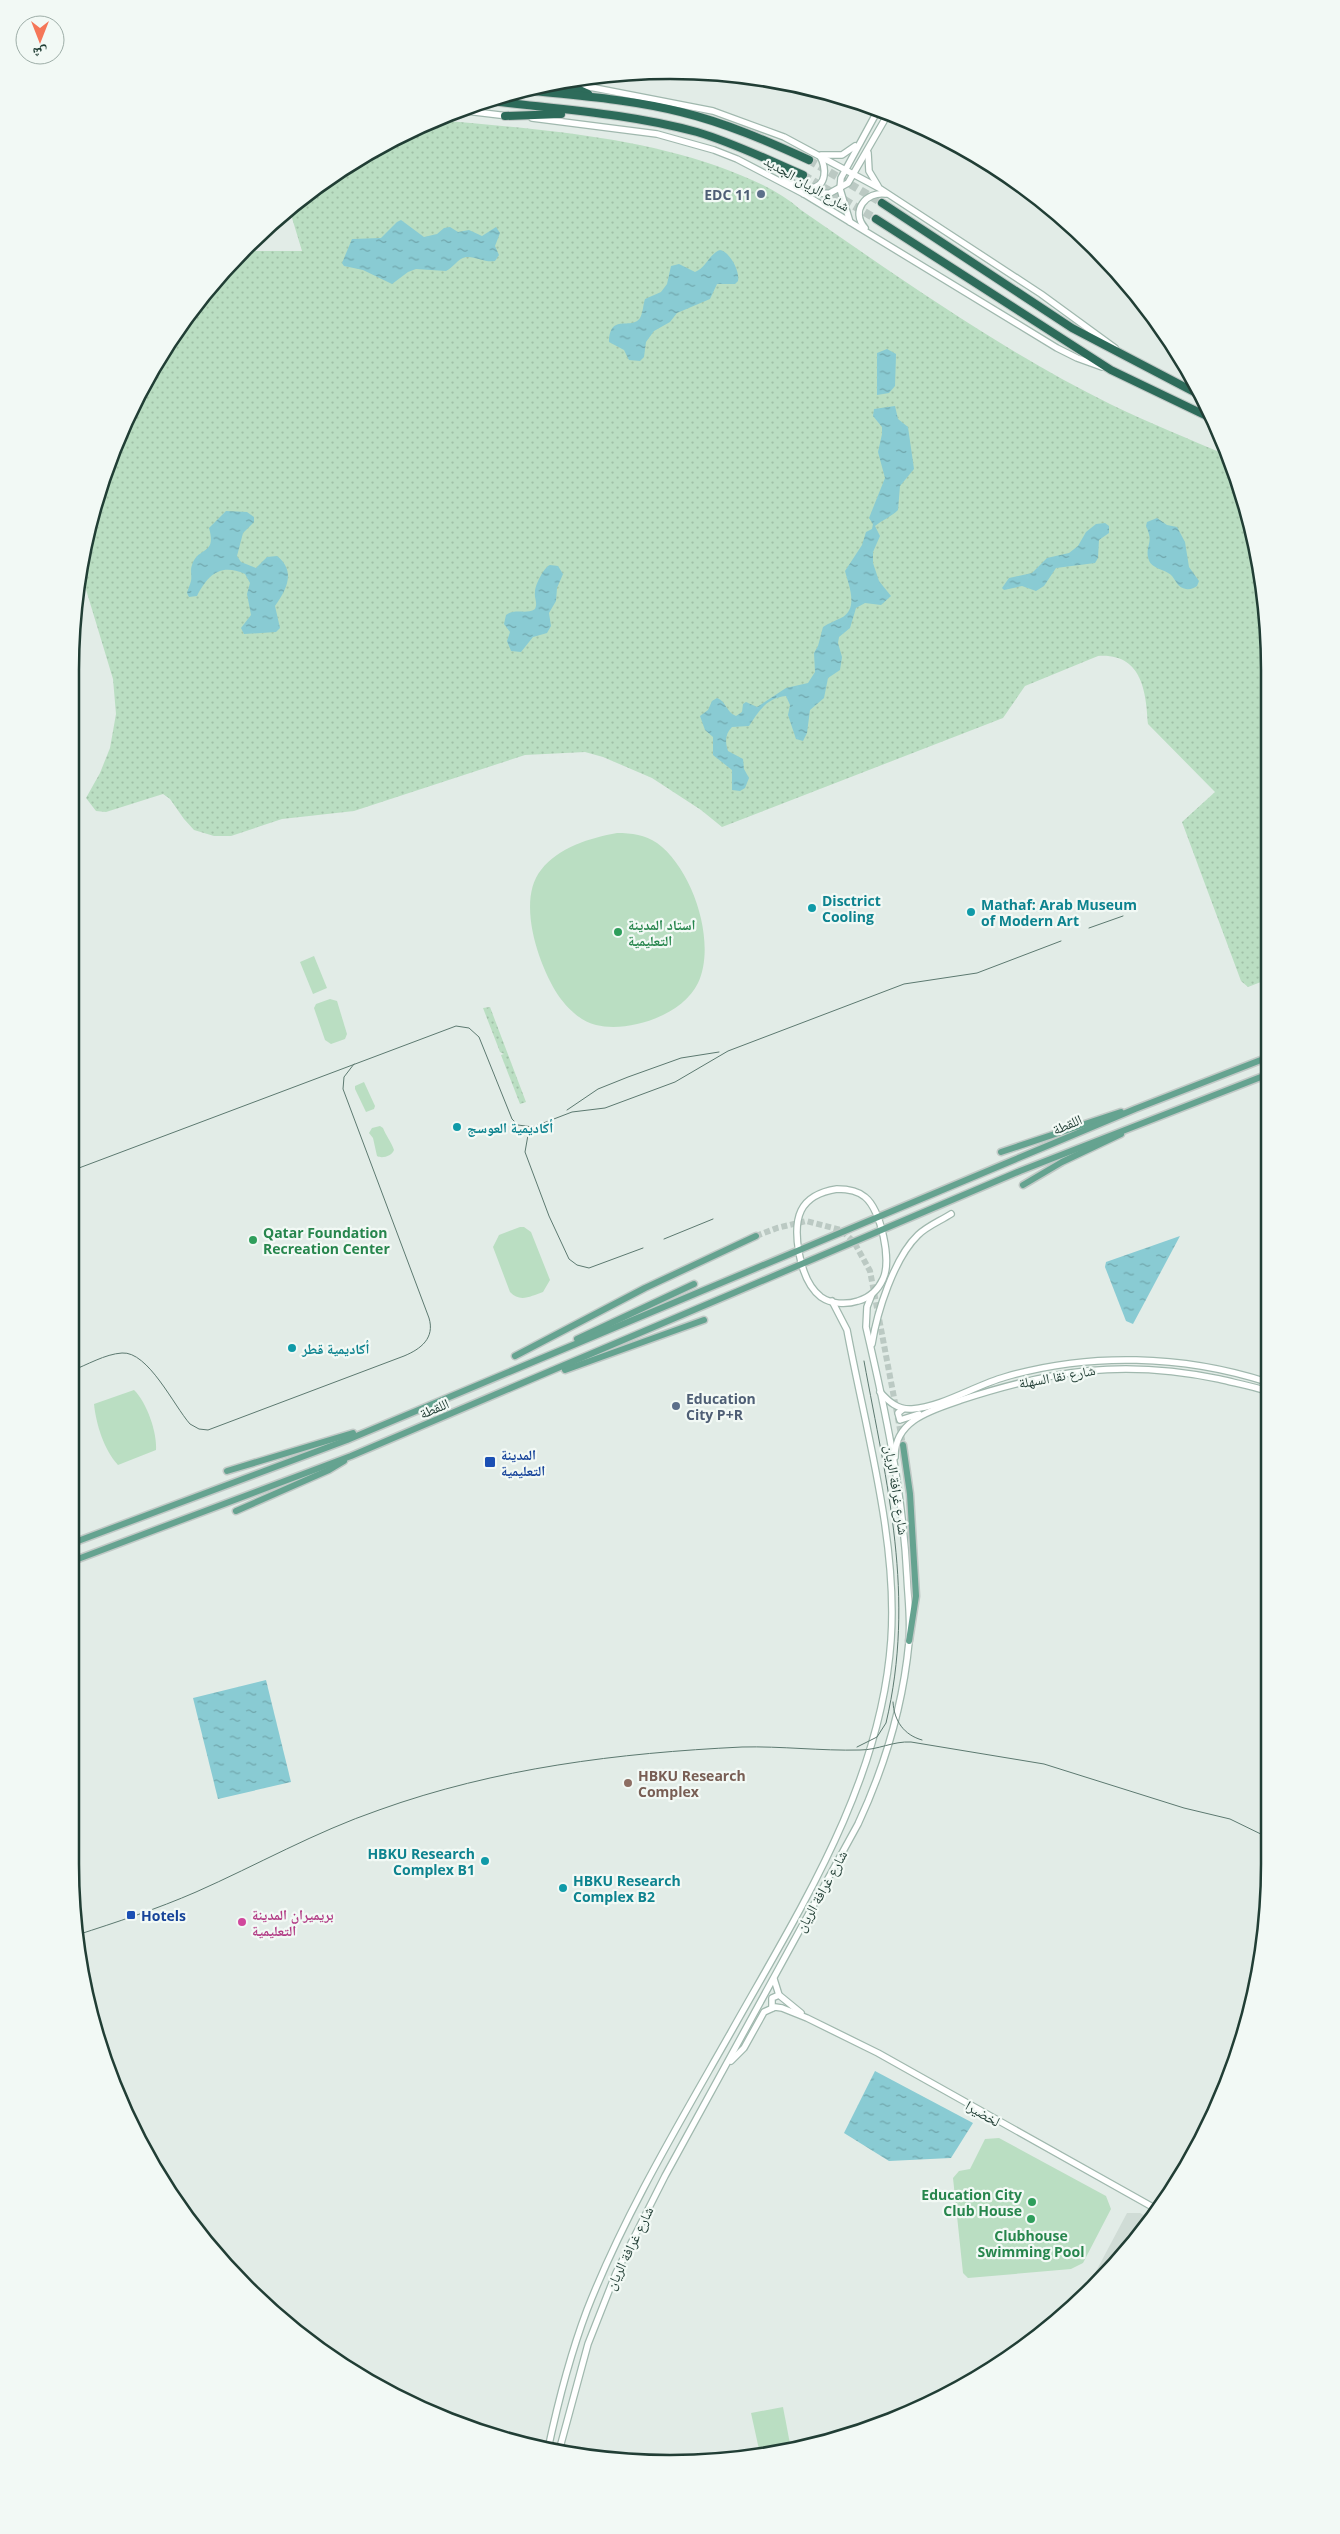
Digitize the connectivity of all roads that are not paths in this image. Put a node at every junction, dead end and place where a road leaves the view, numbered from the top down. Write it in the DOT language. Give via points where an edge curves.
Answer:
graph roads {
  1 [pos="583,86"];
  2 [pos="569,88"];
  3 [pos="546,92"];
  4 [pos="597,97"];
  5 [pos="504,103"];
  6 [pos="475,112"];
  7 [pos="593,114"];
  8 [pos="505,116"];
  9 [pos="875,116"];
  10 [pos="885,120"];
  11 [pos="861,139"];
  12 [pos="868,152"];
  13 [pos="818,154"];
  14 [pos="809,160"];
  15 [pos="844,170"];
  16 [pos="802,175"];
  17 [pos="854,175"];
  18 [pos="776,178"];
  19 [pos="879,188"];
  20 [pos="840,189"];
  21 [pos="804,194"];
  22 [pos="888,194"];
  23 [pos="882,203"];
  24 [pos="876,219"];
  25 [pos="850,222"];
  26 [pos="868,233"];
  27 [pos="1126,358"];
  28 [pos="1111,370"];
  29 [pos="1191,390"];
  30 [pos="1203,414"];
  31 [pos="1261,1060"];
  32 [pos="1261,1077"];
  33 [pos="1135,1109"];
  34 [pos="1127,1129"];
  35 [pos="1001,1152"];
  36 [pos="1022,1185"];
  37 [pos="951,1214"];
  38 [pos="878,1217"];
  39 [pos="881,1230"];
  40 [pos="756,1236"];
  41 [pos="799,1251"];
  42 [pos="802,1264"];
  43 [pos="694,1284"];
  44 [pos="872,1294"];
  45 [pos="832,1302"];
  46 [pos="704,1320"];
  47 [pos="871,1348"];
  48 [pos="515,1356"];
  49 [pos="514,1370"];
  50 [pos="1261,1381"];
  51 [pos="521,1384"];
  52 [pos="1261,1390"];
  53 [pos="880,1392"];
  54 [pos="903,1409"];
  55 [pos="933,1410"];
  56 [pos="390,1422"];
  57 [pos="903,1445"];
  58 [pos="351,1456"];
  59 [pos="227,1471"];
  60 [pos="896,1474"];
  61 [pos="236,1511"];
  62 [pos="79,1541"];
  63 [pos="79,1559"];
  64 [pos="909,1641"];
  65 [pos="774,1978"];
  66 [pos="779,1996"];
  67 [pos="772,2008"];
  68 [pos="807,2018"];
  69 [pos="726,2066"];
  70 [pos="1152,2206"];
  71 [pos="550,2443"];
  72 [pos="562,2445"];
  1 -- 13 [label="main road, شارع الريان الجديد" via="713,111 754,124"];
  2 -- 4 [label="highway"];
  3 -- 4 [label="highway, شارع الريان الجديد"];
  4 -- 14 [label="highway, شارع الريان الجديد" via="716,122 762,138"];
  5 -- 7 [label="highway, شارع الريان الجديد"];
  6 -- 8 [label="main road, شارع الريان الجديد"];
  7 -- 8 [label="highway"];
  7 -- 16 [label="highway, شارع الريان الجديد" via="660,123 698,133"];
  8 -- 18 [label="main road, شارع الريان الجديد" via="657,134 714,150"];
  9 -- 11 [label="main road"];
  10 -- 12 [label="main road"];
  11 -- 13 [label="main road" via="850,152 842,155"];
  11 -- 15 [label="main road"];
  12 -- 17 [label="main road"];
  12 -- 19 [label="main road" via="869,171"];
  13 -- 15 [label="main road, شارع الريان الجديد"];
  13 -- 18 [label="main road" via="825,164 825,172 816,186 803,187"];
  15 -- 17 [label="main road, شارع الريان الجديد"];
  15 -- 20 [label="main road"];
  17 -- 19 [label="main road, شارع الريان الجديد"];
  17 -- 20 [label="main road"];
  18 -- 21 [label="main road, شارع الريان الجديد"];
  19 -- 22 [label="main road, شارع الريان الجديد"];
  20 -- 21 [label="main road" via="830,193"];
  20 -- 25 [label="main road"];
  21 -- 25 [label="main road, شارع الريان الجديد"];
  22 -- 26 [label="main road" via="873,194 861,204 858,214"];
  22 -- 27 [label="main road, شارع الريان الجديد" via="1069,313"];
  23 -- 27 [label="highway, شارع الريان الجديد" via="1026,299"];
  24 -- 28 [label="highway, شارع الريان الجديد"];
  25 -- 26 [label="main road, شارع الريان الجديد"];
  26 -- 28 [label="main road, شارع الريان الجديد" via="1057,348"];
  27 -- 29 [label="highway, شارع الريان الجديد"];
  28 -- 30 [label="highway, شارع الريان الجديد"];
  31 -- 33 [label="main road, اللقطة"];
  32 -- 34 [label="main road, اللقطة"];
  33 -- 35 [label="main road" via="1101,1117"];
  33 -- 38 [label="main road, اللقطة"];
  34 -- 36 [label="main road" via="1113,1140 1062,1162"];
  34 -- 39 [label="main road, اللقطة"];
  37 -- 47 [label="main road" via="918,1234 905,1251 875,1322"];
  38 -- 39 [label="main road"];
  38 -- 41 [label="main road, اللقطة"];
  38 -- 41 [label="main road" via="867,1198 858,1192 837,1189 816,1195 798,1216"];
  39 -- 42 [label="main road, اللقطة"];
  39 -- 44 [label="main road" via="886,1270"];
  40 -- 48 [label="main road" via="645,1288"];
  41 -- 42 [label="main road"];
  41 -- 49 [label="main road, اللقطة"];
  42 -- 45 [label="main road" via="814,1289"];
  42 -- 51 [label="main road, اللقطة"];
  43 -- 49 [label="main road"];
  44 -- 45 [label="main road" via="853,1302"];
  44 -- 47 [label="main road, شارع غرافة الريان" via="866,1317"];
  45 -- 71 [label="main road, شارع غرافة الريان" via="847,1330 887,1546 891,1639 873,1740 857,1791 833,1845 609,2259 574,2348"];
  46 -- 51 [label="main road"];
  47 -- 53 [label="main road, شارع غرافة الريان"];
  49 -- 56 [label="main road, اللقطة"];
  50 -- 54 [label="main road, شارع نقا السهلة" via="1187,1364 1133,1359 1086,1361 1017,1373 926,1406"];
  51 -- 58 [label="main road, اللقطة"];
  52 -- 55 [label="main road, شارع نقا السهلة" via="1174,1371 1095,1369 1018,1382"];
  53 -- 54 [label="main road" via="892,1404"];
  53 -- 60 [label="main road, شارع غرافة الريان"];
  54 -- 55 [label="main road" via="898,1413 900,1420"];
  55 -- 60 [label="main road, شارع نقا السهلة" via="899,1433 894,1448"];
  56 -- 59 [label="main road"];
  56 -- 62 [label="main road, اللقطة"];
  57 -- 64 [label="main road" via="915,1563 916,1596"];
  58 -- 61 [label="main road" via="329,1470"];
  58 -- 63 [label="main road, اللقطة"];
  60 -- 64 [label="main road, شارع غرافة الريان" via="906,1548"];
  64 -- 65 [label="main road, شارع غرافة الريان" via="896,1719 871,1796"];
  65 -- 66 [label="main road"];
  65 -- 69 [label="main road, شارع غرافة الريان"];
  66 -- 67 [label="main road" via="770,2001"];
  66 -- 68 [label="main road, لخضيرا"];
  67 -- 68 [label="main road, لخضيرا" via="782,2008"];
  67 -- 69 [label="main road" via="764,2012 744,2048"];
  68 -- 70 [label="main road, لخضيرا" via="878,2053"];
  69 -- 72 [label="main road, شارع غرافة الريان" via="616,2273 588,2344"];
}
